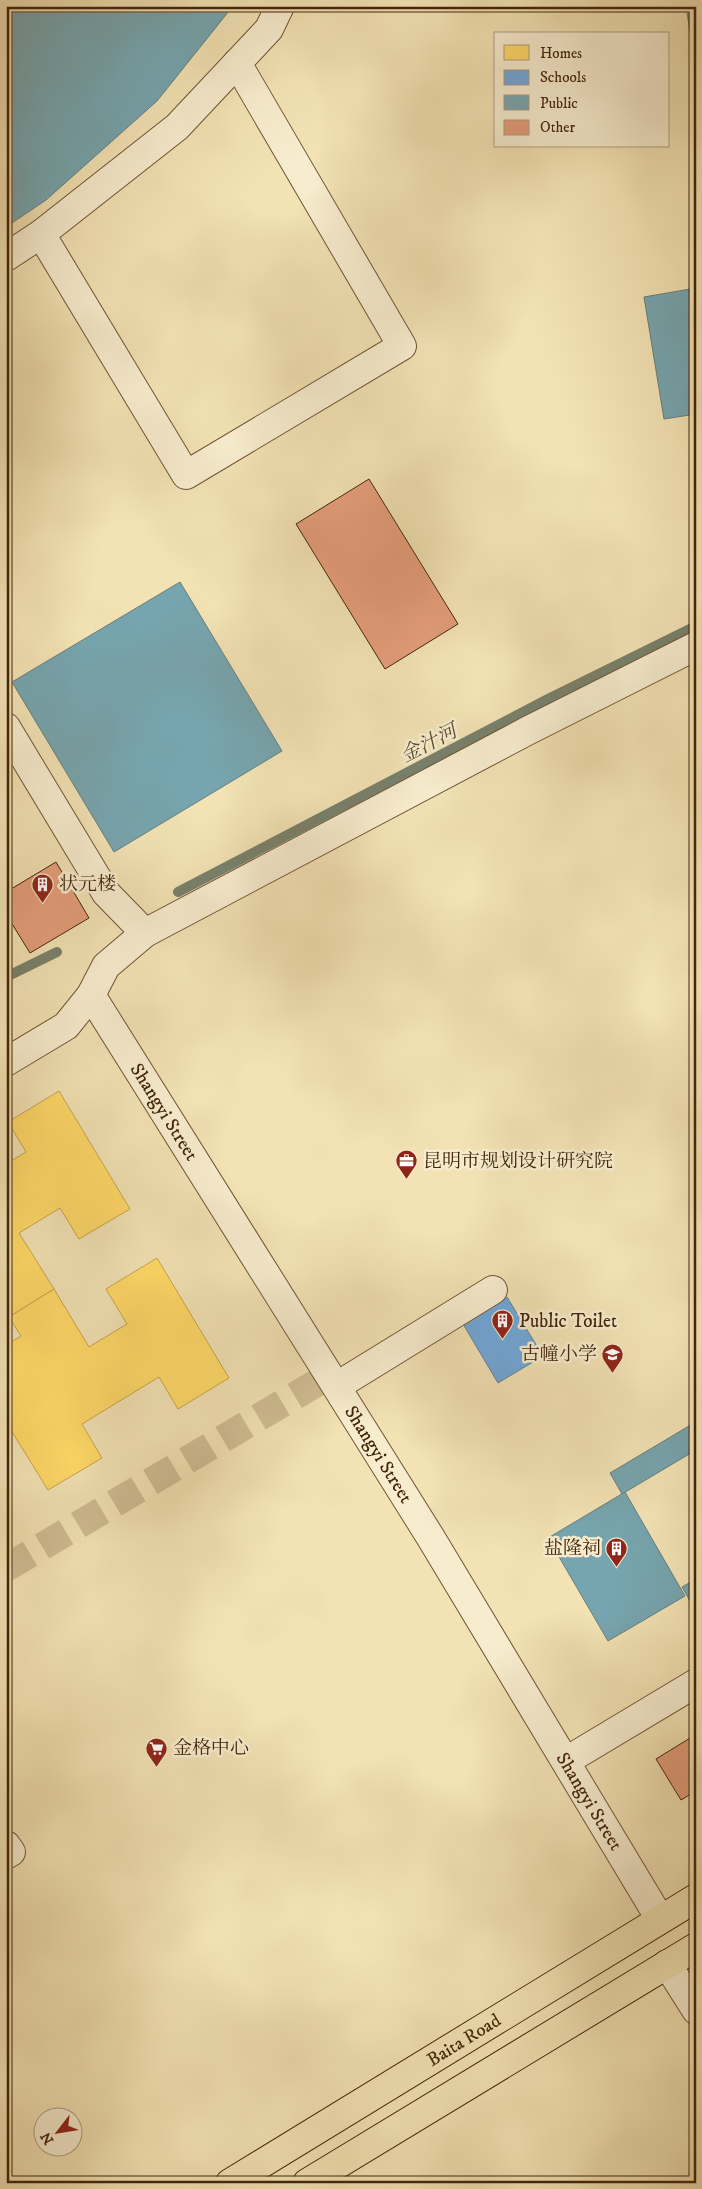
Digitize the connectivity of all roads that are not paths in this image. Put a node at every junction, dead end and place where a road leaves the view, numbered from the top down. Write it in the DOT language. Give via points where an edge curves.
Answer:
graph roads {
  1 [pos="280,6"];
  2 [pos="237,63"];
  3 [pos="41,234"];
  4 [pos="6,257"];
  5 [pos="696,646"];
  6 [pos="6,727"];
  7 [pos="145,933"];
  8 [pos="91,995"];
  9 [pos="6,1062"];
  10 [pos="493,1290"];
  11 [pos="337,1386"];
  12 [pos="696,1683"];
  13 [pos="566,1762"];
  14 [pos="6,1845"];
  15 [pos="6,1855"];
  16 [pos="696,1898"];
  17 [pos="660,1919"];
  18 [pos="696,1947"];
  19 [pos="667,1964"];
  20 [pos="696,2010"];
  21 [pos="230,2183"];
  22 [pos="307,2183"];
  1 -- 2 [label="street" via="269,29"];
  2 -- 3 [label="street" via="177,127"];
  2 -- 3 [label="street" via="402,346 186,475"];
  3 -- 4 [label="street"];
  5 -- 7 [label="street" via="529,730"];
  6 -- 7 [label="street" via="106,893"];
  7 -- 8 [label="street" via="106,966"];
  8 -- 9 [label="street" via="66,1026"];
  8 -- 11 [label="street, Shangyi Street"];
  10 -- 11 [label="street"];
  11 -- 13 [label="street, Shangyi Street"];
  12 -- 13 [label="street"];
  13 -- 17 [label="street, Shangyi Street"];
  14 -- 15 [label="street" via="10,1852"];
  16 -- 17 [label="main road, Baita Road"];
  17 -- 21 [label="main road, Baita Road"];
  18 -- 19 [label="main road"];
  19 -- 20 [label="street"];
  19 -- 22 [label="main road"];
}
